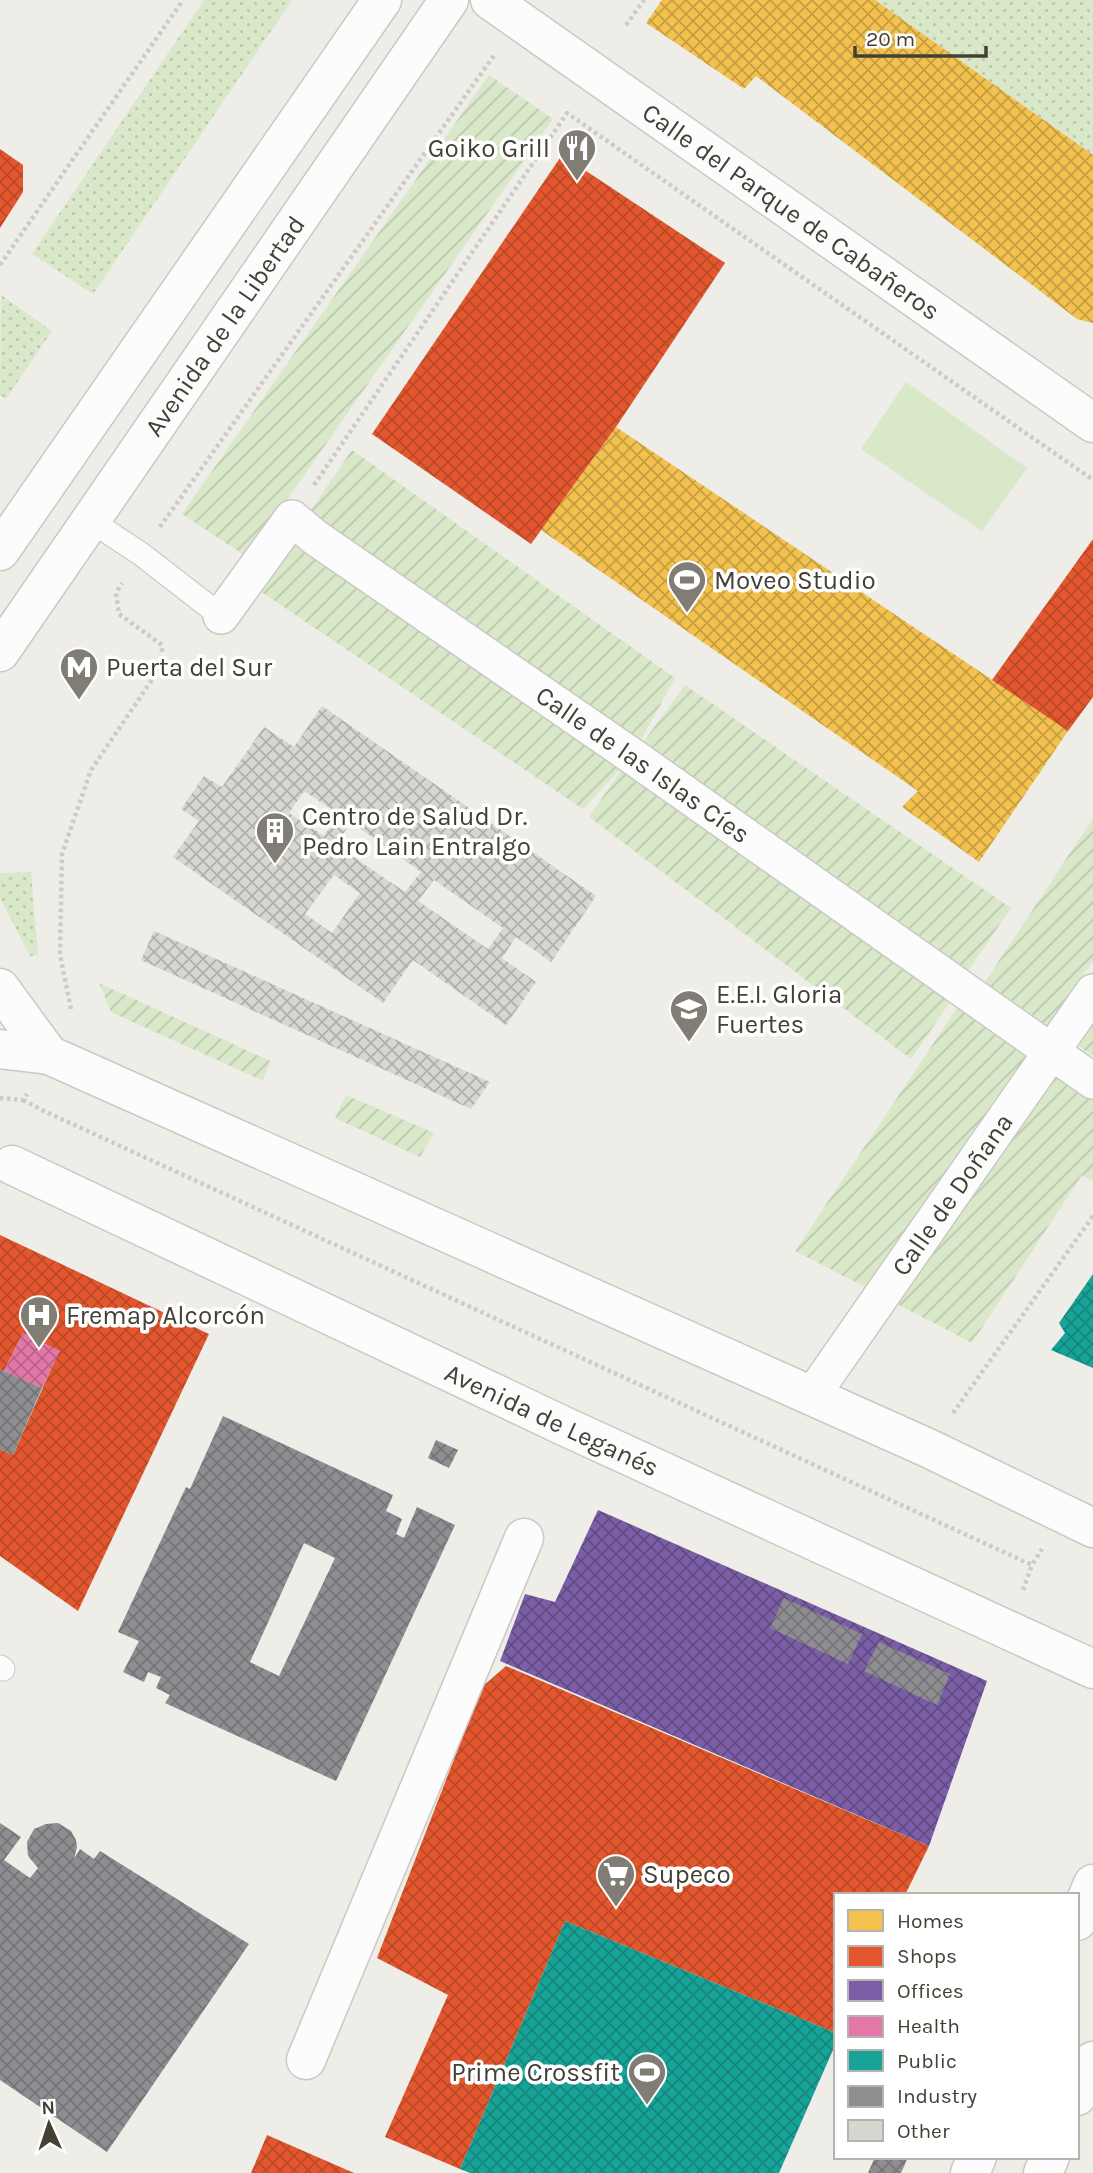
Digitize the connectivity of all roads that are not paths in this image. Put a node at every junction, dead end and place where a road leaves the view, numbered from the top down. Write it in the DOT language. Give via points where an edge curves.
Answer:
graph roads {
  1 [pos="382,0"];
  2 [pos="449,0"];
  3 [pos="505,11"];
  4 [pos="1092,419"];
  5 [pos="91,521"];
  6 [pos="0,551"];
  7 [pos="221,616"];
  8 [pos="0,652"];
  9 [pos="0,988"];
  10 [pos="1093,992"];
  11 [pos="0,1049"];
  12 [pos="1052,1052"];
  13 [pos="49,1055"];
  14 [pos="1093,1081"];
  15 [pos="12,1165"];
  16 [pos="811,1396"];
  17 [pos="1078,1521"];
  18 [pos="524,1538"];
  19 [pos="1093,1553"];
  20 [pos="1093,1669"];
  21 [pos="1093,1884"];
  22 [pos="1079,1916"];
  23 [pos="306,2060"];
  24 [pos="1093,2061"];
  25 [pos="1079,2092"];
  1 -- 6 [label="street"];
  2 -- 5 [label="street, Avenida de la Libertad"];
  3 -- 4 [label="street, Calle del Parque de Cabañeros"];
  5 -- 7 [label="lane"];
  5 -- 8 [label="street, Avenida de la Libertad"];
  7 -- 12 [label="street, Calle de las Islas Cíes" via="292,518"];
  9 -- 13 [label="street"];
  10 -- 12 [label="street, Calle de Doñana"];
  11 -- 13 [label="street"];
  12 -- 14 [label="street, Calle de las Islas Cíes"];
  12 -- 16 [label="street, Calle de Doñana"];
  13 -- 16 [label="street"];
  15 -- 20 [label="street, Avenida de Leganés"];
  16 -- 17 [label="street"];
  17 -- 19 [label="street"];
  18 -- 23 [label="street"];
  21 -- 22 [label="street"];
  24 -- 25 [label="street"];
}
